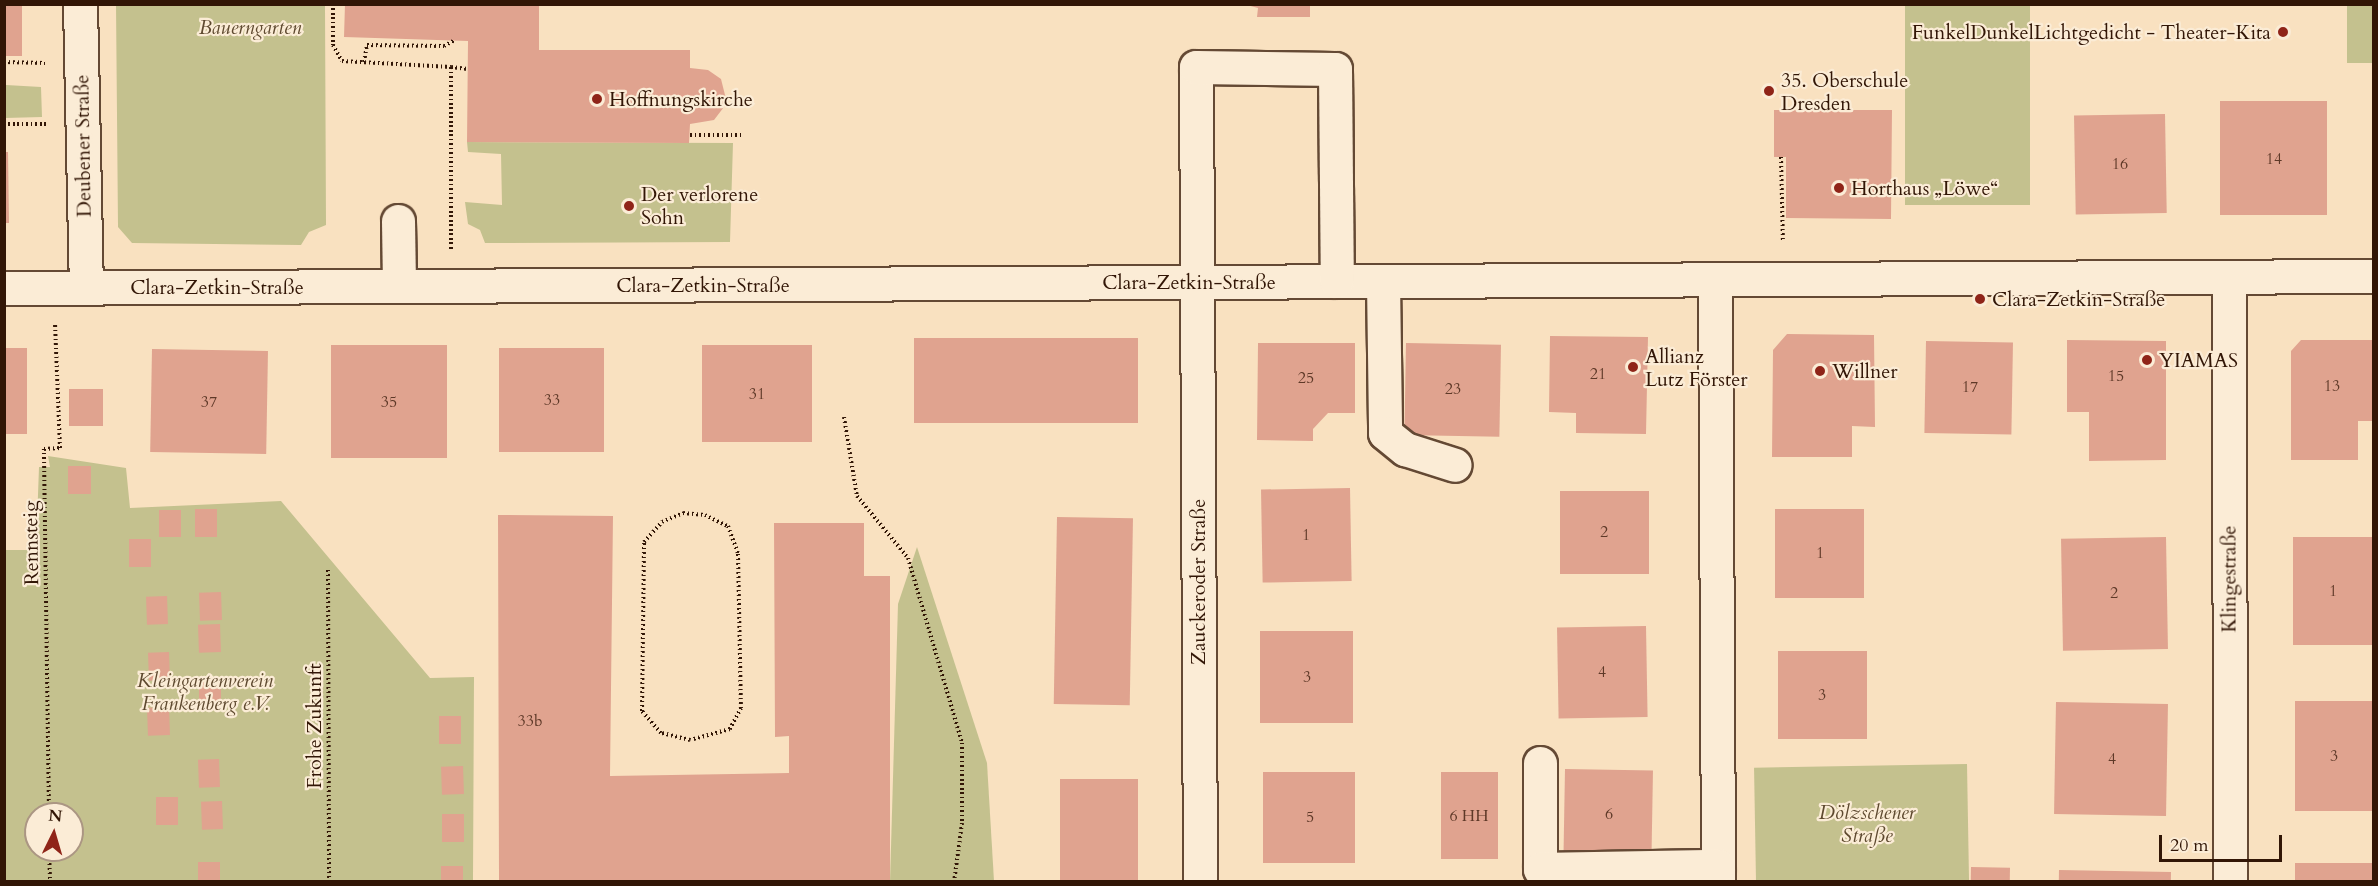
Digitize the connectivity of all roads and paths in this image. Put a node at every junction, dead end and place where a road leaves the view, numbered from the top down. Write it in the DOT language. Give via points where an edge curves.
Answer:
graph roads {
  1 [pos="80,4"];
  2 [pos="333,4"];
  3 [pos="455,40"];
  4 [pos="364,62"];
  5 [pos="451,67"];
  6 [pos="468,69"];
  7 [pos="690,135"];
  8 [pos="742,135"];
  9 [pos="1781,157"];
  10 [pos="398,221"];
  11 [pos="2373,276"];
  12 [pos="2229,277"];
  13 [pos="1715,279"];
  14 [pos="1787,279"];
  15 [pos="1337,281"];
  16 [pos="1383,281"];
  17 [pos="1196,282"];
  18 [pos="399,285"];
  19 [pos="451,285"];
  20 [pos="70,287"];
  21 [pos="4,288"];
  22 [pos="844,417"];
  23 [pos="1455,465"];
  24 [pos="683,513"];
  25 [pos="328,570"];
  26 [pos="1540,763"];
  27 [pos="49,802"];
  28 [pos="49,862"];
  29 [pos="1718,874"];
  30 [pos="50,882"];
  31 [pos="329,882"];
  32 [pos="954,882"];
  33 [pos="1200,882"];
  34 [pos="2230,882"];
  1 -- 20 [label="street, Deubener Straße"];
  2 -- 4 [label="path" via="333,45 342,61"];
  3 -- 4 [label="path" via="444,46 367,45"];
  4 -- 5 [label="path"];
  5 -- 6 [label="path"];
  5 -- 19 [label="path"];
  7 -- 8 [label="path"];
  9 -- 14 [label="path"];
  10 -- 18 [label="street"];
  11 -- 12 [label="street, Clara-Zetkin-Straße"];
  12 -- 14 [label="street, Clara-Zetkin-Straße"];
  12 -- 34 [label="street, Klingestraße"];
  13 -- 14 [label="street, Clara-Zetkin-Straße"];
  13 -- 16 [label="street, Clara-Zetkin-Straße"];
  13 -- 29 [label="street"];
  15 -- 16 [label="street, Clara-Zetkin-Straße"];
  15 -- 17 [label="street, Clara-Zetkin-Straße"];
  15 -- 17 [label="street, Zauckeroder Straße" via="1335,69 1196,67"];
  16 -- 23 [label="street" via="1385,433 1405,449"];
  17 -- 19 [label="street, Clara-Zetkin-Straße"];
  17 -- 33 [label="street, Zauckeroder Straße"];
  18 -- 19 [label="street, Clara-Zetkin-Straße"];
  18 -- 20 [label="street, Clara-Zetkin-Straße"];
  20 -- 21 [label="street, Clara-Zetkin-Straße"];
  20 -- 27 [label="path, Rennsteig" via="60,448 44,449"];
  22 -- 32 [label="path" via="857,496 908,558 962,743 962,823"];
  24 -- 24 [label="path" via="662,522 644,542 642,711 661,733 690,740 730,729 741,708 738,554 728,526 705,515"];
  25 -- 31 [label="path, Frohe Zukunft"];
  26 -- 29 [label="street" via="1540,869"];
  28 -- 30 [label="path"];
}
